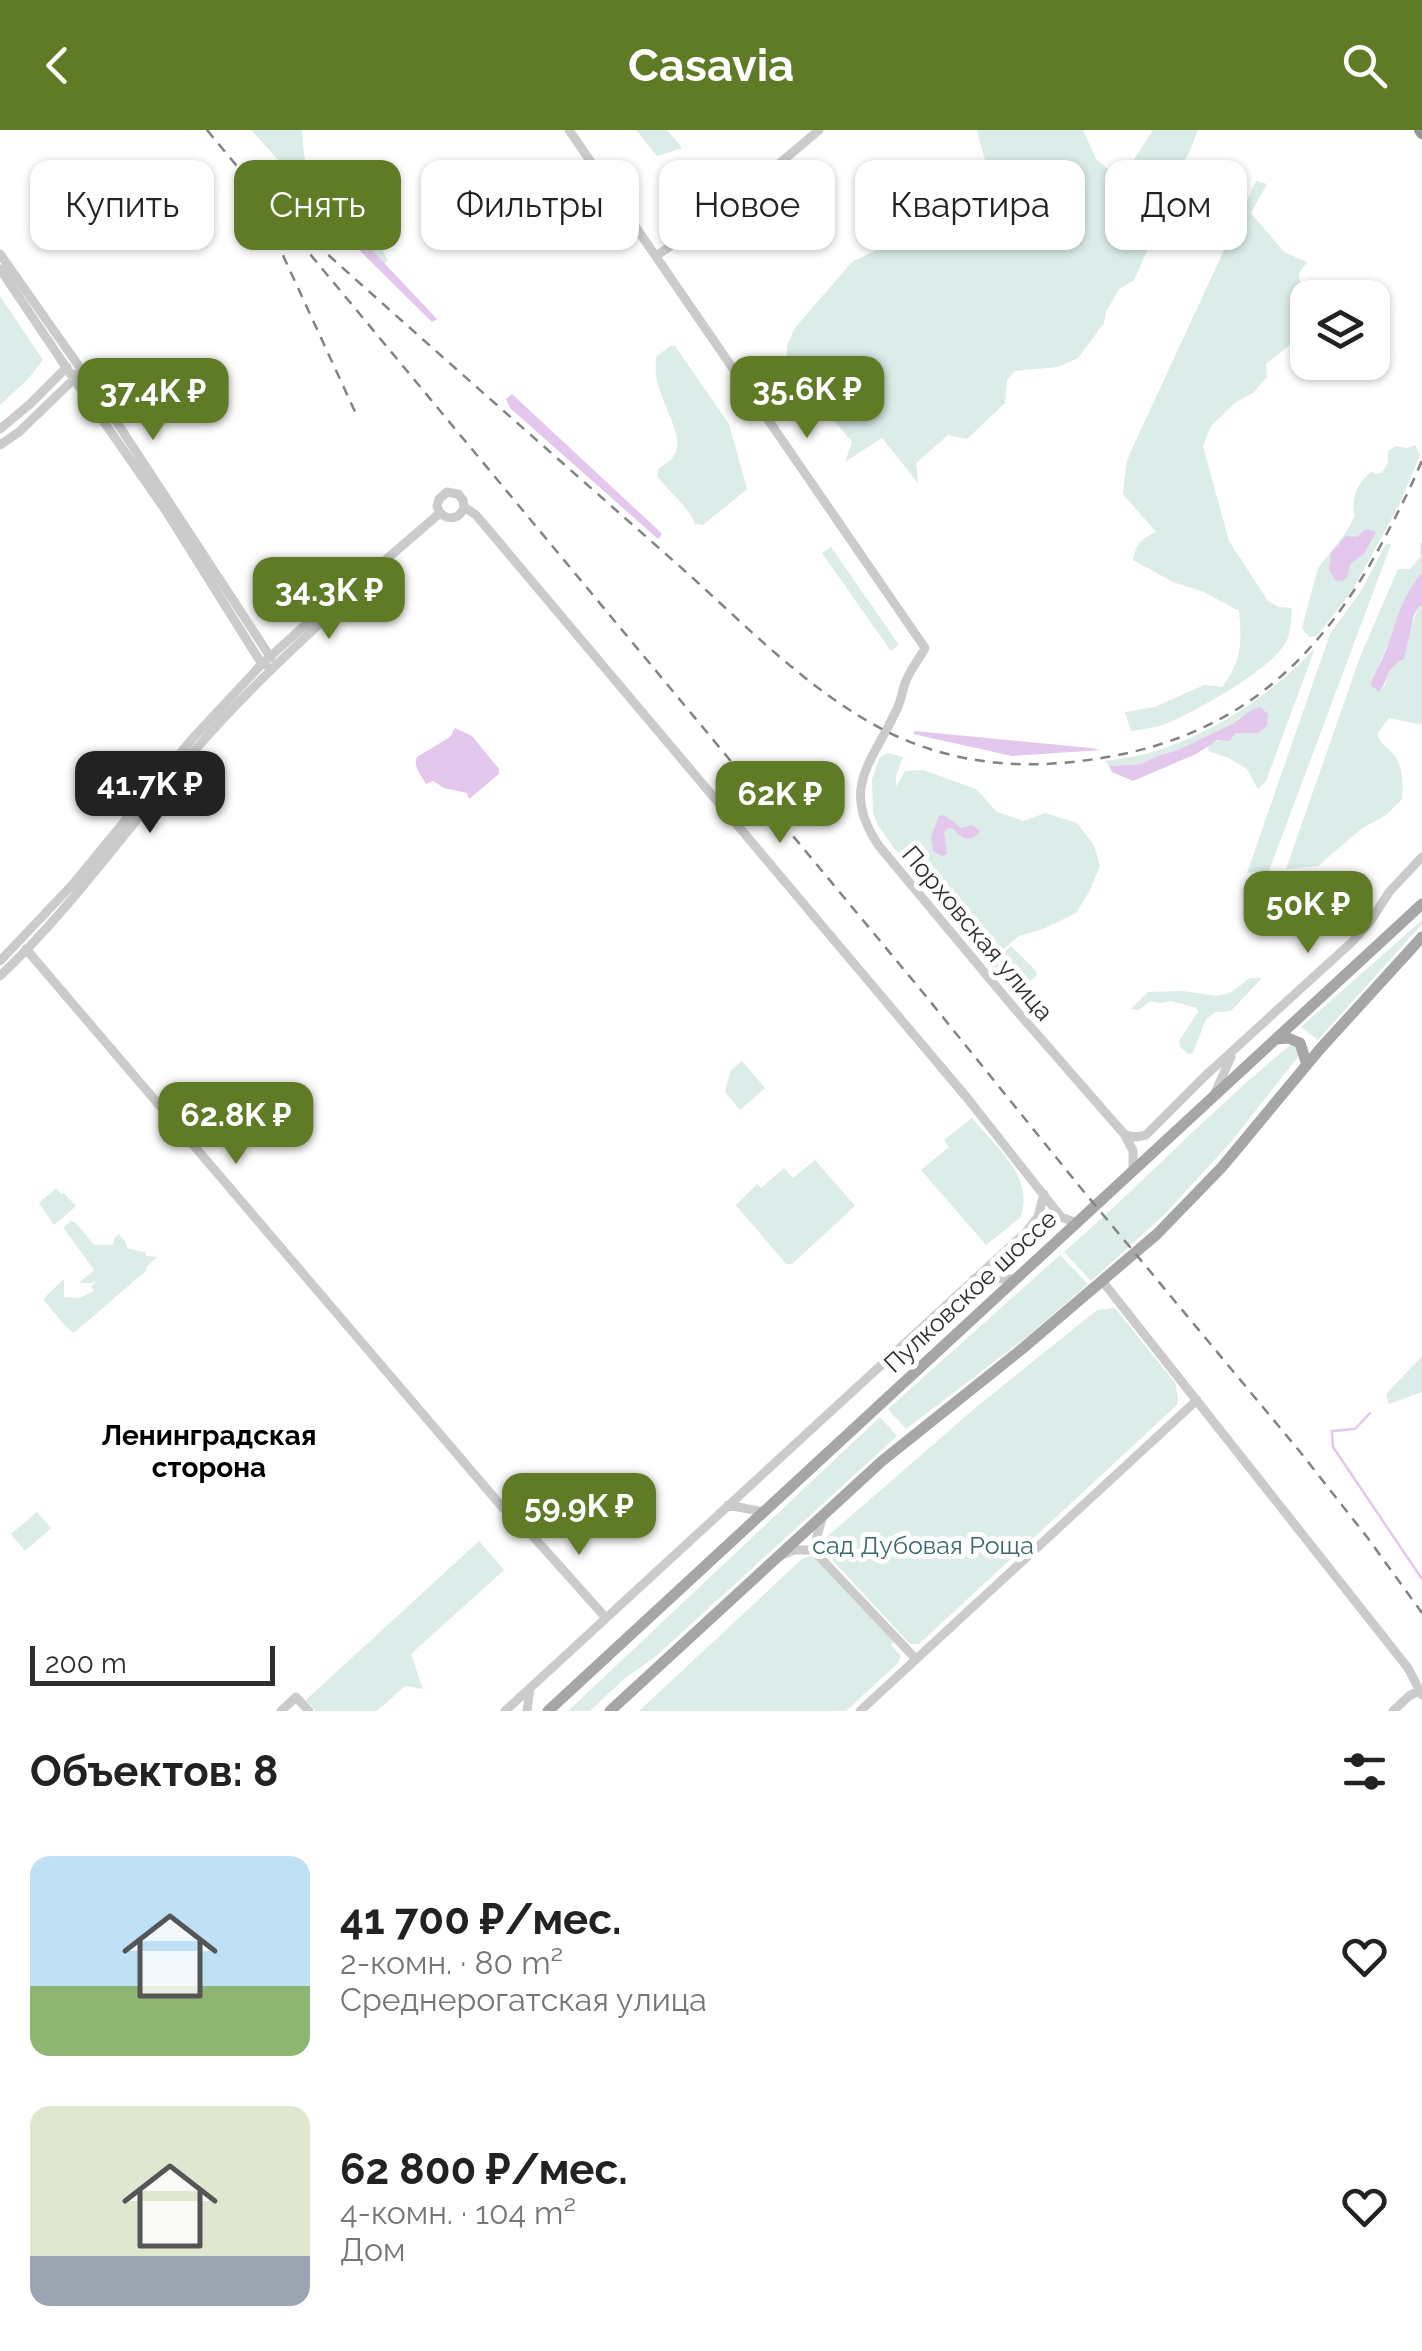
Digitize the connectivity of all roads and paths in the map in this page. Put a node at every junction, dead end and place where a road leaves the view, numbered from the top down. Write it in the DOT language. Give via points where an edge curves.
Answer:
graph roads {
  1 [pos="569,130"];
  2 [pos="819,130"];
  3 [pos="0,254"];
  4 [pos="656,256"];
  5 [pos="0,269"];
  6 [pos="65,367"];
  7 [pos="80,367"];
  8 [pos="74,380"];
  9 [pos="0,429"];
  10 [pos="0,444"];
  11 [pos="464,507"];
  12 [pos="440,513"];
  13 [pos="353,588"];
  14 [pos="266,660"];
  15 [pos="274,668"];
  16 [pos="1422,857"];
  17 [pos="1422,904"];
  18 [pos="1422,937"];
  19 [pos="26,950"];
  20 [pos="0,960"];
  21 [pos="0,976"];
  22 [pos="1276,1039"];
  23 [pos="1234,1050"];
  24 [pos="1307,1065"];
  25 [pos="1213,1098"];
  26 [pos="1125,1135"];
  27 [pos="1132,1173"];
  28 [pos="1044,1194"];
  29 [pos="1077,1223"];
  30 [pos="974,1278"];
  31 [pos="1016,1279"];
  32 [pos="1102,1282"];
  33 [pos="1198,1400"];
  34 [pos="728,1505"];
  35 [pos="764,1512"];
  36 [pos="824,1514"];
  37 [pos="813,1550"];
  38 [pos="778,1557"];
  39 [pos="606,1618"];
  40 [pos="916,1659"];
  41 [pos="576,1685"];
  42 [pos="530,1688"];
  43 [pos="1421,1692"];
  44 [pos="280,1711"];
  45 [pos="310,1711"];
  46 [pos="505,1711"];
  47 [pos="526,1711"];
  48 [pos="548,1711"];
  49 [pos="561,1711"];
  50 [pos="610,1711"];
  51 [pos="860,1711"];
  52 [pos="1393,1711"];
  1 -- 4 [label="street"];
  2 -- 4 [label="street" via="729,206"];
  3 -- 7 [label="street"];
  4 -- 26 [label="street, Порховская улица" via="925,648 862,777 865,824"];
  5 -- 6 [label="street"];
  6 -- 7 [label="street"];
  6 -- 8 [label="street"];
  6 -- 9 [label="street"];
  7 -- 8 [label="street"];
  7 -- 14 [label="street"];
  8 -- 10 [label="street"];
  8 -- 14 [label="street"];
  11 -- 12 [label="street" via="454,518"];
  11 -- 12 [label="street" via="458,494 447,492 438,502"];
  11 -- 28 [label="street"];
  12 -- 13 [label="street"];
  13 -- 14 [label="street"];
  13 -- 15 [label="street"];
  14 -- 15 [label="street"];
  14 -- 20 [label="street"];
  15 -- 19 [label="street" via="198,746"];
  16 -- 23 [label="street" via="1352,941"];
  17 -- 22 [label="main road, Пулковское шоссе"];
  18 -- 24 [label="main road"];
  19 -- 21 [label="street"];
  19 -- 39 [label="street" via="503,1508"];
  22 -- 24 [label="main road" via="1300,1043"];
  22 -- 25 [label="main road, Пулковское шоссе"];
  23 -- 25 [label="street"];
  23 -- 26 [label="street" via="1146,1135"];
  24 -- 32 [label="main road" via="1199,1191"];
  25 -- 27 [label="main road, Пулковское шоссе"];
  26 -- 27 [label="street"];
  27 -- 29 [label="main road, Пулковское шоссе"];
  28 -- 29 [label="street" via="1061,1216"];
  28 -- 30 [label="street" via="1033,1225"];
  29 -- 31 [label="main road, Пулковское шоссе"];
  30 -- 31 [label="street"];
  30 -- 34 [label="street"];
  31 -- 35 [label="main road, Пулковское шоссе"];
  32 -- 33 [label="street"];
  32 -- 36 [label="main road"];
  33 -- 40 [label="street"];
  33 -- 43 [label="street"];
  34 -- 35 [label="street"];
  34 -- 39 [label="street"];
  35 -- 41 [label="main road, Пулковское шоссе"];
  36 -- 37 [label="street"];
  36 -- 38 [label="main road"];
  37 -- 38 [label="street"];
  37 -- 40 [label="street"];
  38 -- 50 [label="main road"];
  39 -- 42 [label="street"];
  40 -- 51 [label="street"];
  41 -- 48 [label="main road, Пулковское шоссе"];
  41 -- 49 [label="main road"];
  42 -- 46 [label="street"];
  42 -- 47 [label="street"];
  43 -- 52 [label="street"];
  44 -- 45 [label="street" via="296,1696"];
}
